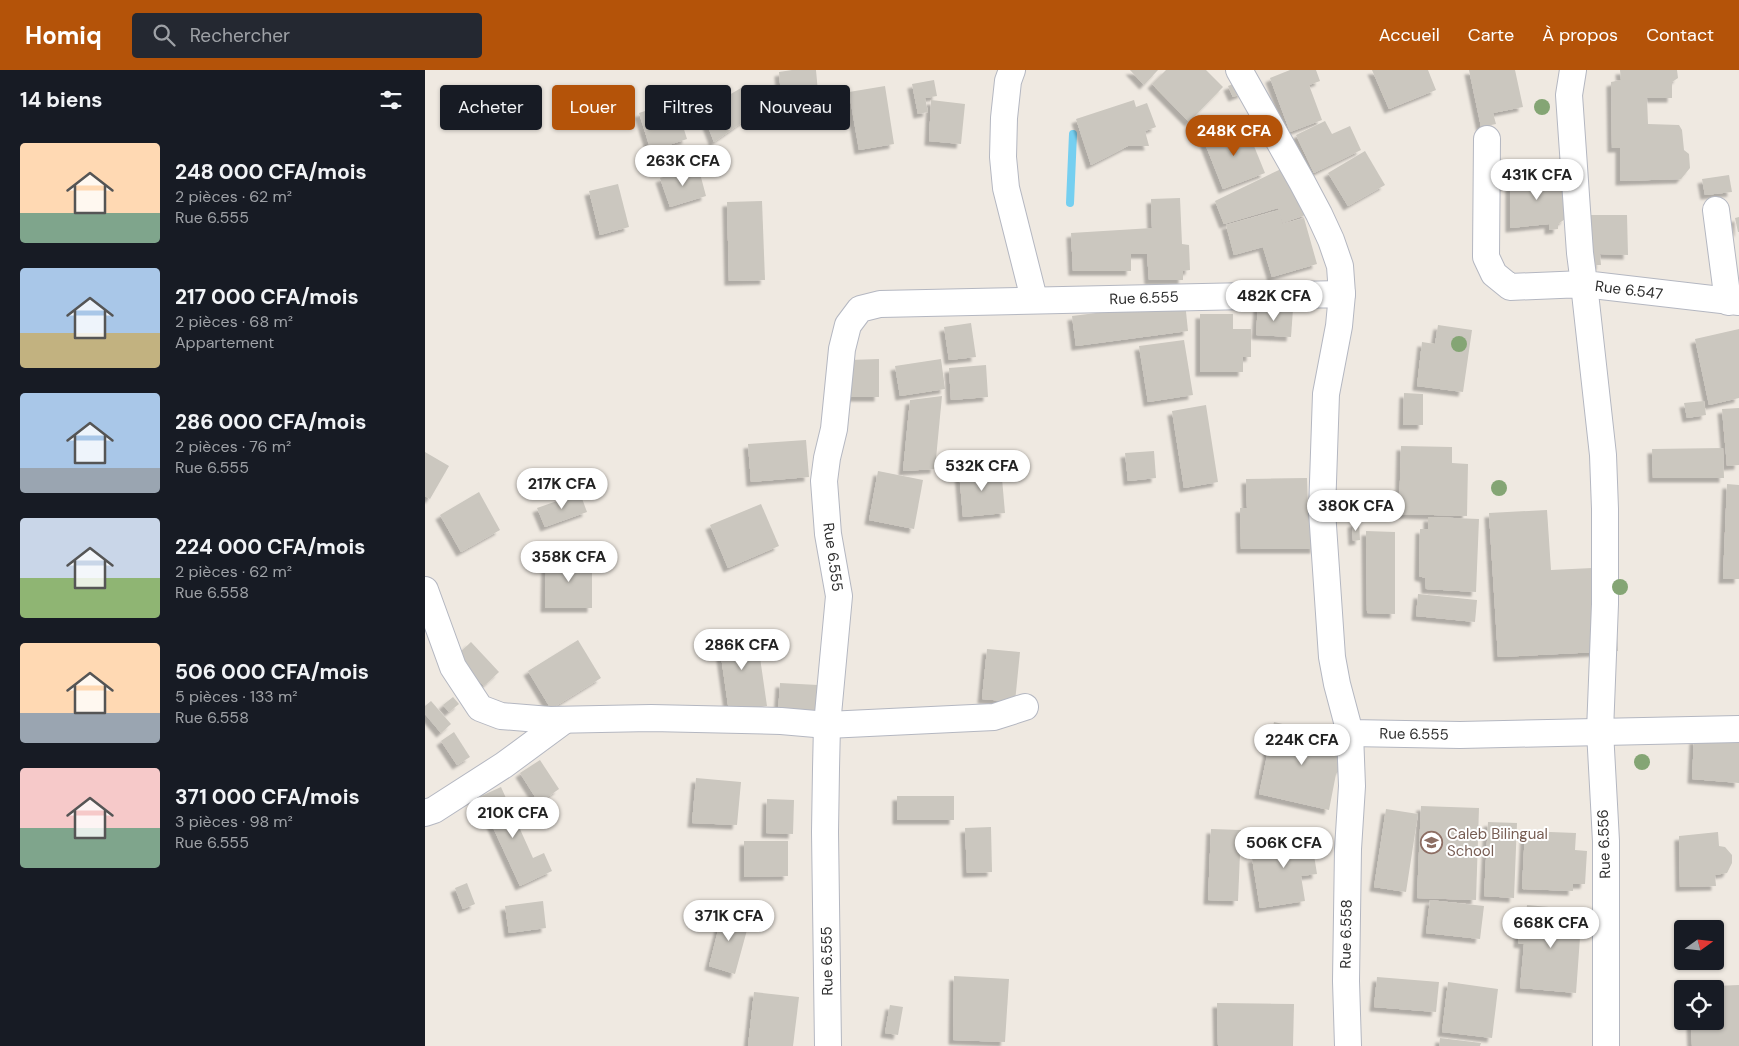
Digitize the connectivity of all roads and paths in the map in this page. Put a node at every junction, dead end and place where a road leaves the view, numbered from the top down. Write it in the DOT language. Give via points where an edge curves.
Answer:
graph roads {
  1 [pos="1012,70"];
  2 [pos="1239,70"];
  3 [pos="1573,70"];
  4 [pos="1487,139"];
  5 [pos="1716,210"];
  6 [pos="1584,284"];
  7 [pos="1342,294"];
  8 [pos="1034,299"];
  9 [pos="1734,302"];
  10 [pos="425,590"];
  11 [pos="1025,707"];
  12 [pos="565,720"];
  13 [pos="827,725"];
  14 [pos="1739,729"];
  15 [pos="1600,731"];
  16 [pos="1351,733"];
  17 [pos="425,813"];
  18 [pos="829,1046"];
  19 [pos="1348,1046"];
  20 [pos="1606,1046"];
  1 -- 8 [label="street" via="1004,118 1003,157 1006,188"];
  2 -- 7 [label="street" via="1319,214 1340,266"];
  3 -- 6 [label="street, Rue 6.547" via="1569,95"];
  4 -- 6 [label="street" via="1486,257 1494,274 1510,287"];
  5 -- 9 [label="street"];
  6 -- 9 [label="street, Rue 6.547"];
  6 -- 15 [label="street, Rue 6.556" via="1603,454 1605,509"];
  7 -- 8 [label="street, Rue 6.555"];
  7 -- 16 [label="street" via="1326,394 1322,511 1331,657"];
  8 -- 13 [label="street, Rue 6.555" via="880,304 860,309 848,325 842,349 835,429 824,480 839,596"];
  10 -- 12 [label="street" via="453,667 480,708 501,716"];
  11 -- 13 [label="street" via="995,717"];
  12 -- 13 [label="street" via="712,719"];
  12 -- 17 [label="street" via="504,765"];
  13 -- 18 [label="street, Rue 6.555" via="825,832"];
  14 -- 15 [label="street, Rue 6.555"];
  15 -- 16 [label="street, Rue 6.555" via="1460,735"];
  15 -- 20 [label="street, Rue 6.556" via="1606,841"];
  16 -- 19 [label="street, Rue 6.558" via="1346,981"];
}
